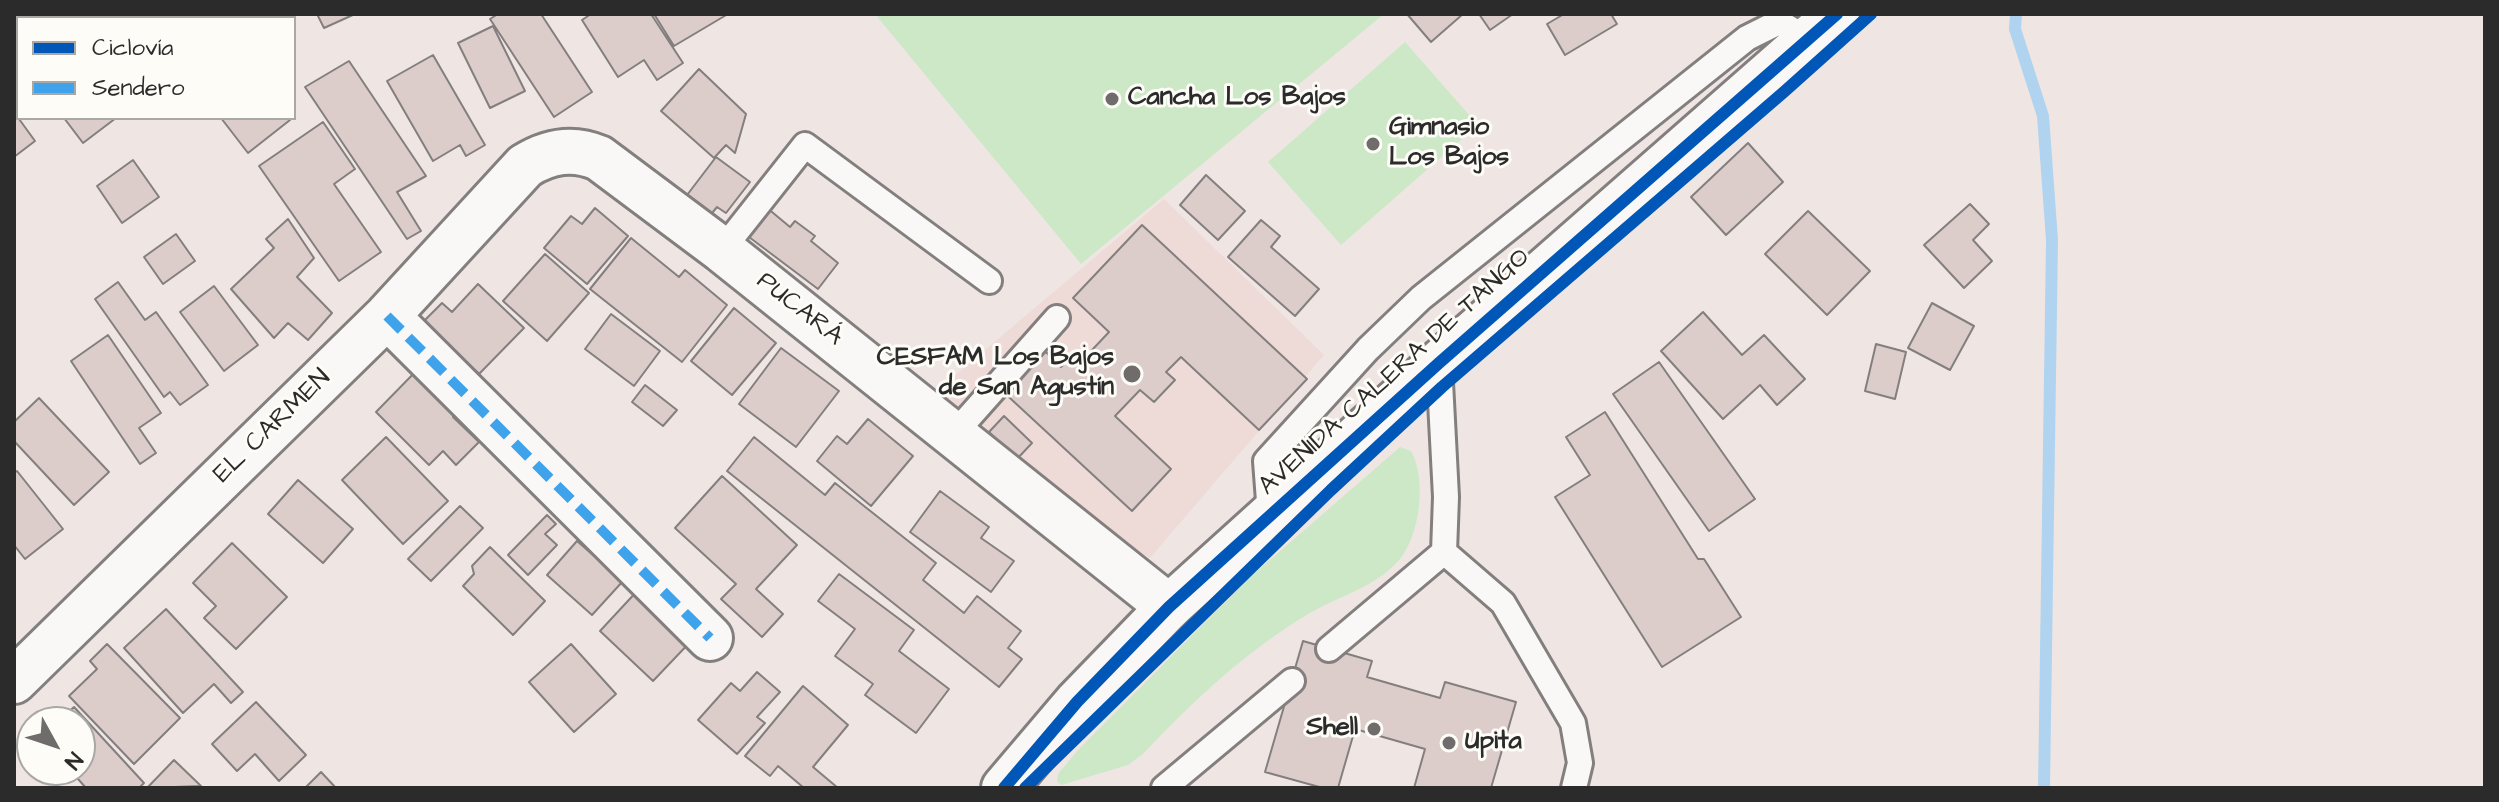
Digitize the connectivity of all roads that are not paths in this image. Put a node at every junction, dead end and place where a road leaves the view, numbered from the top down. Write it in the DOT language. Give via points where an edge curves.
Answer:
graph roads {
  1 [pos="1823,27"];
  2 [pos="525,166"];
  3 [pos="722,250"];
  4 [pos="989,281"];
  5 [pos="387,316"];
  6 [pos="1057,318"];
  7 [pos="1439,363"];
  8 [pos="954,434"];
  9 [pos="1270,514"];
  10 [pos="1444,552"];
  11 [pos="1169,607"];
  12 [pos="710,638"];
  13 [pos="1329,649"];
  14 [pos="14,681"];
  15 [pos="1292,681"];
  16 [pos="1004,788"];
  17 [pos="1164,788"];
  18 [pos="1574,788"];
  1 -- 7 [label="street, AVENIDA CALERA DE TANGO"];
  1 -- 9 [label="lane" via="1779,22 1747,38 1421,298 1266,461"];
  2 -- 3 [label="street, PUCARÁ" via="564,151 599,158"];
  2 -- 5 [label="street, EL CARMEN"];
  3 -- 4 [label="lane" via="805,145"];
  3 -- 8 [label="street, PUCARÁ"];
  5 -- 12 [label="street"];
  5 -- 14 [label="street, EL CARMEN"];
  6 -- 8 [label="lane"];
  7 -- 9 [label="street, AVENIDA CALERA DE TANGO"];
  7 -- 10 [label="lane"];
  8 -- 11 [label="street, PUCARÁ"];
  9 -- 11 [label="street, AVENIDA CALERA DE TANGO"];
  10 -- 13 [label="lane"];
  10 -- 18 [label="lane" via="1503,603 1573,723 1580,763"];
  11 -- 16 [label="street, AVENIDA CALERA DE TANGO"];
  15 -- 17 [label="lane"];
}
